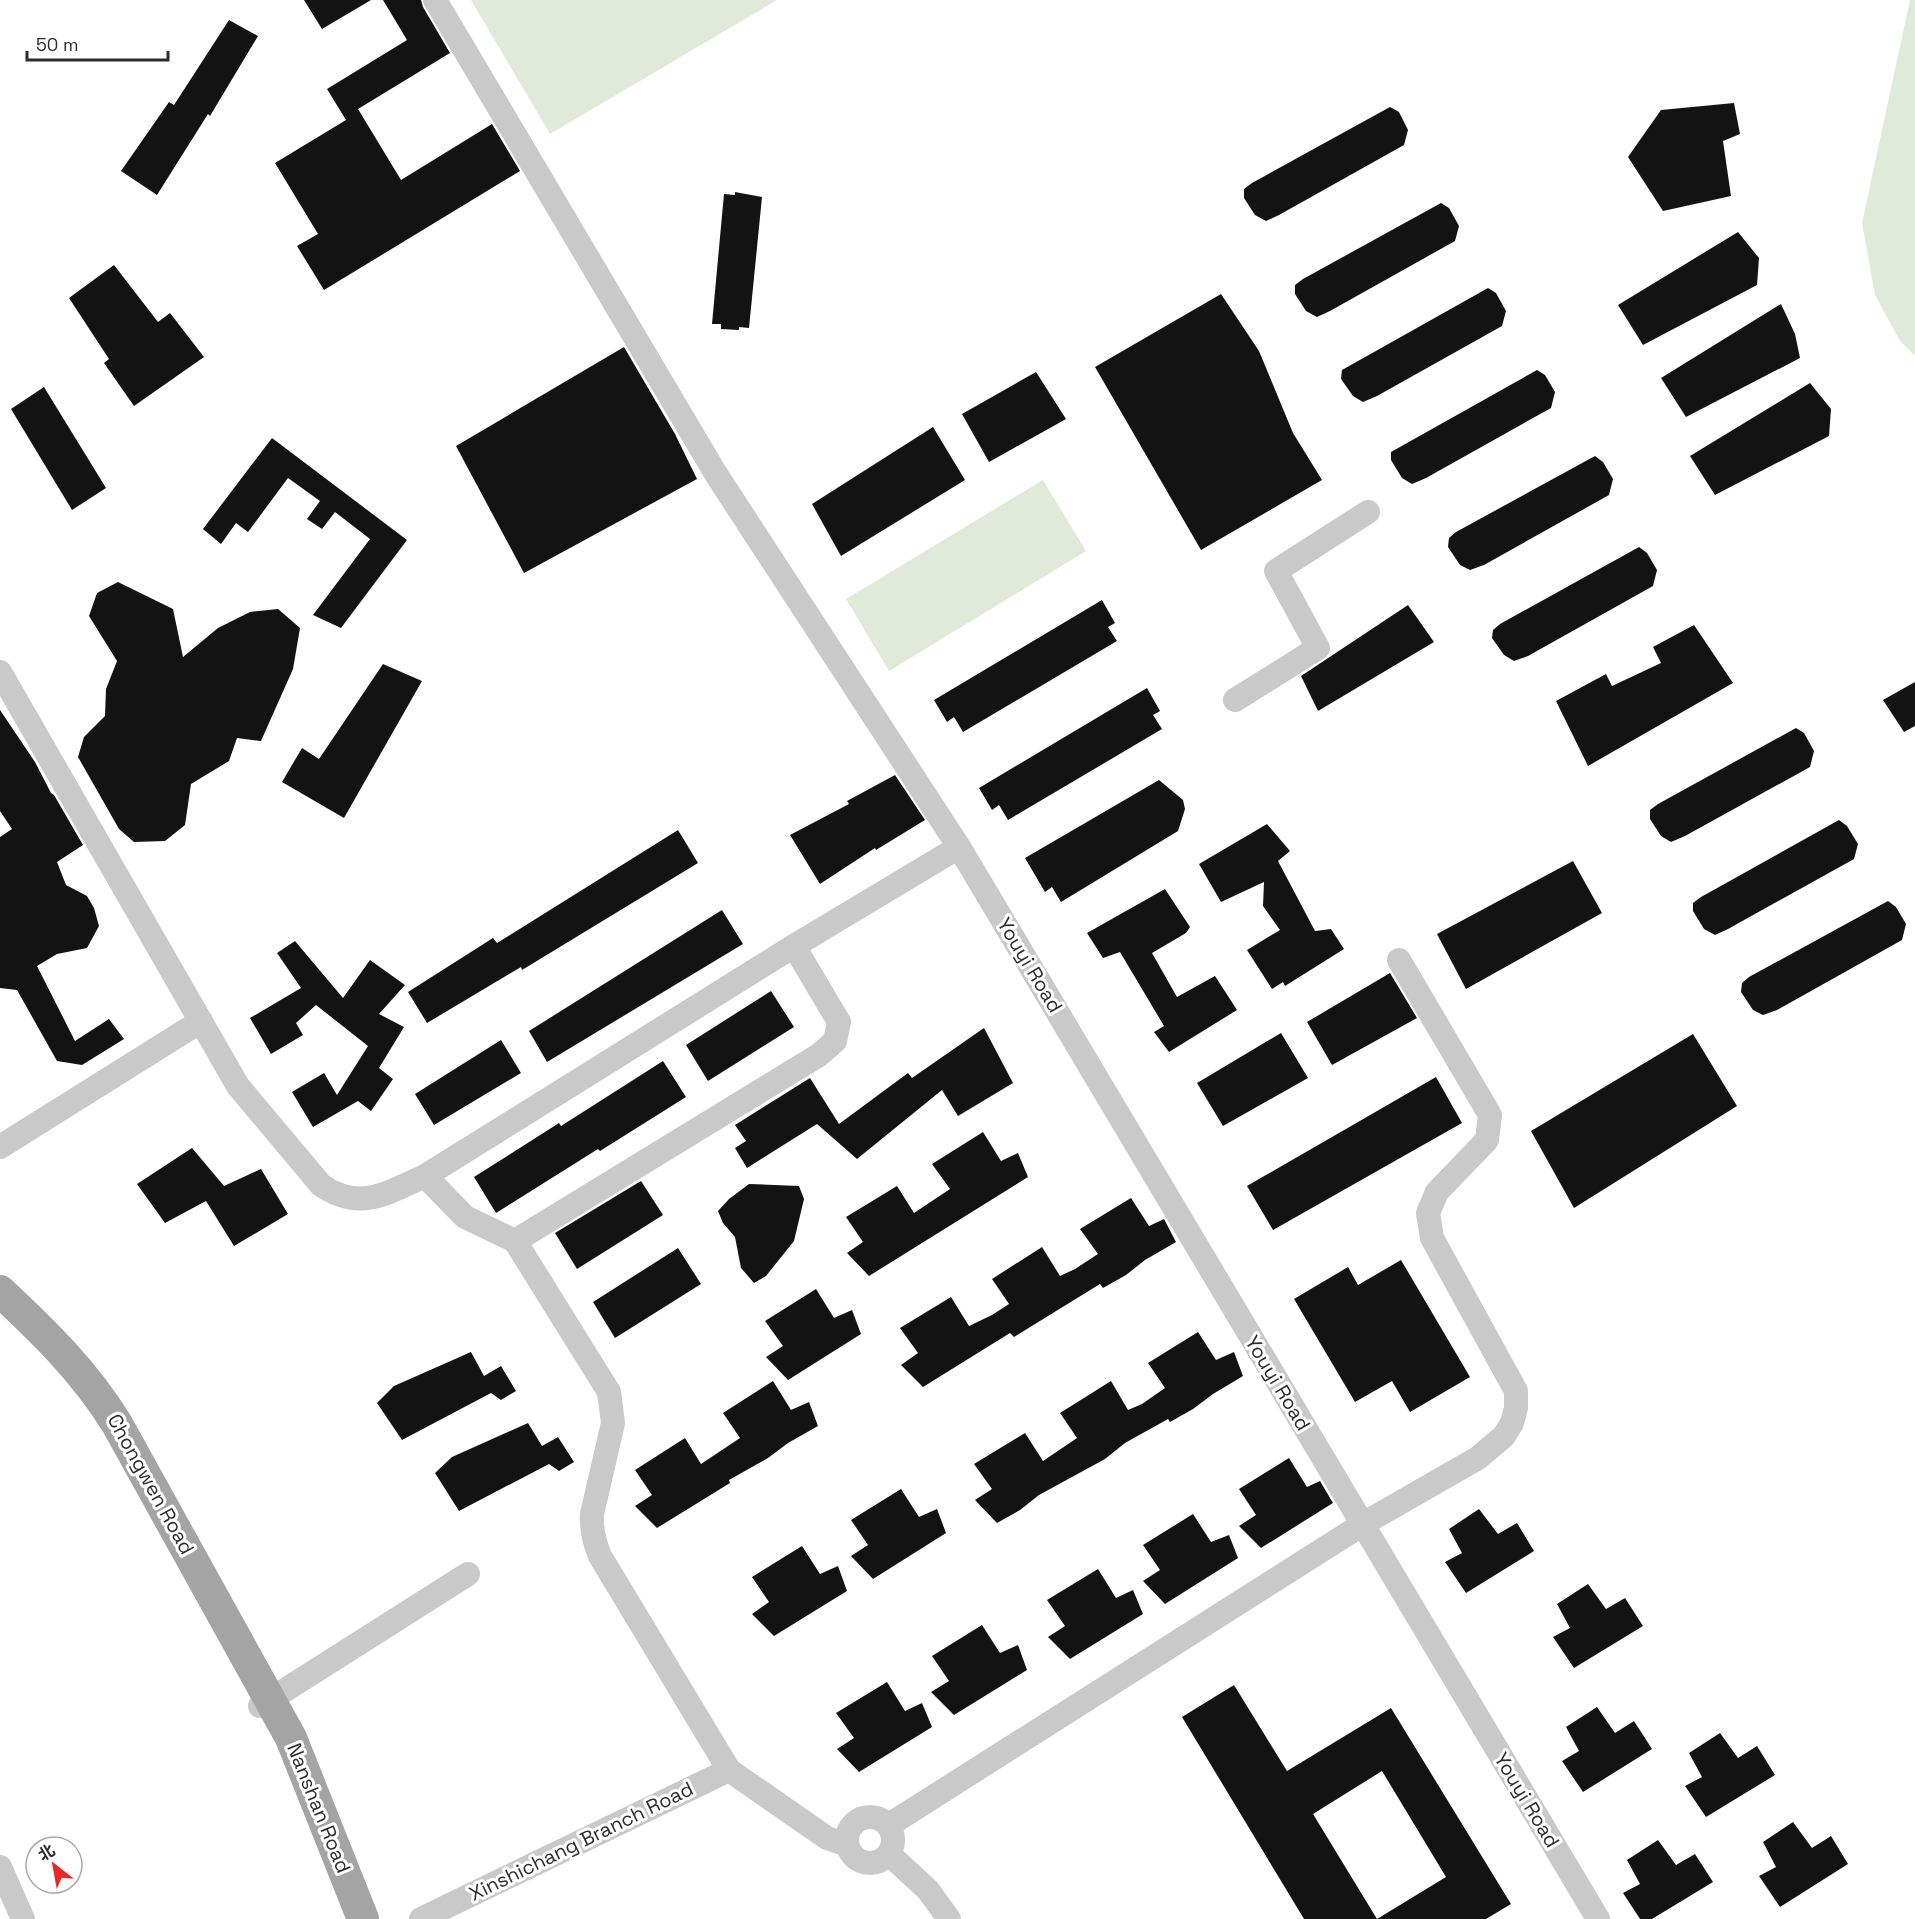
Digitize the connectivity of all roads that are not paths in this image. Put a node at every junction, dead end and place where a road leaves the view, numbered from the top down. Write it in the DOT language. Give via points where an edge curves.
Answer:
graph roads {
  1 [pos="435,0"];
  2 [pos="1368,512"];
  3 [pos="0,672"];
  4 [pos="1235,700"];
  5 [pos="959,847"];
  6 [pos="794,946"];
  7 [pos="1400,960"];
  8 [pos="201,1021"];
  9 [pos="0,1147"];
  10 [pos="425,1176"];
  11 [pos="515,1241"];
  12 [pos="0,1291"];
  13 [pos="0,1308"];
  14 [pos="1363,1524"];
  15 [pos="468,1574"];
  16 [pos="266,1703"];
  17 [pos="719,1775"];
  18 [pos="888,1825"];
  19 [pos="847,1845"];
  20 [pos="889,1854"];
  21 [pos="0,1867"];
  22 [pos="22,1919"];
  23 [pos="347,1919"];
  24 [pos="363,1919"];
  25 [pos="420,1919"];
  26 [pos="949,1919"];
  27 [pos="1598,1919"];
  1 -- 5 [label="street, Youyi Road" via="716,474"];
  2 -- 4 [label="street" via="1276,571 1318,648"];
  3 -- 8 [label="street"];
  5 -- 6 [label="street"];
  5 -- 14 [label="street, Youyi Road"];
  6 -- 10 [label="street"];
  6 -- 11 [label="street" via="839,1022 835,1041 819,1055"];
  7 -- 14 [label="street" via="1490,1115 1487,1140 1437,1192 1428,1213 1432,1238 1516,1391 1516,1408 1504,1436 1478,1458"];
  8 -- 9 [label="street"];
  8 -- 10 [label="street" via="238,1086 321,1185 334,1194 364,1199 380,1196"];
  10 -- 11 [label="street" via="465,1217"];
  11 -- 17 [label="street" via="609,1392 613,1423 592,1514 594,1543"];
  12 -- 16 [label="main road, Chongwen Road" via="56,1344 100,1396"];
  13 -- 16 [label="main road, Chongwen Road" via="48,1353 92,1404"];
  14 -- 18 [label="street"];
  14 -- 27 [label="street, Youyi Road"];
  15 -- 16 [label="street"];
  16 -- 23 [label="main road, Nanshan Road"];
  16 -- 24 [label="main road, Nanshan Road" via="291,1738"];
  17 -- 19 [label="street" via="826,1838"];
  17 -- 25 [label="street, Xinshichang Branch Road"];
  18 -- 19 [label="street" via="876,1817 860,1819 850,1830"];
  18 -- 20 [label="street" via="894,1839"];
  19 -- 20 [label="street" via="861,1862 877,1863"];
  20 -- 26 [label="street" via="928,1890"];
  21 -- 22 [label="street"];
}
